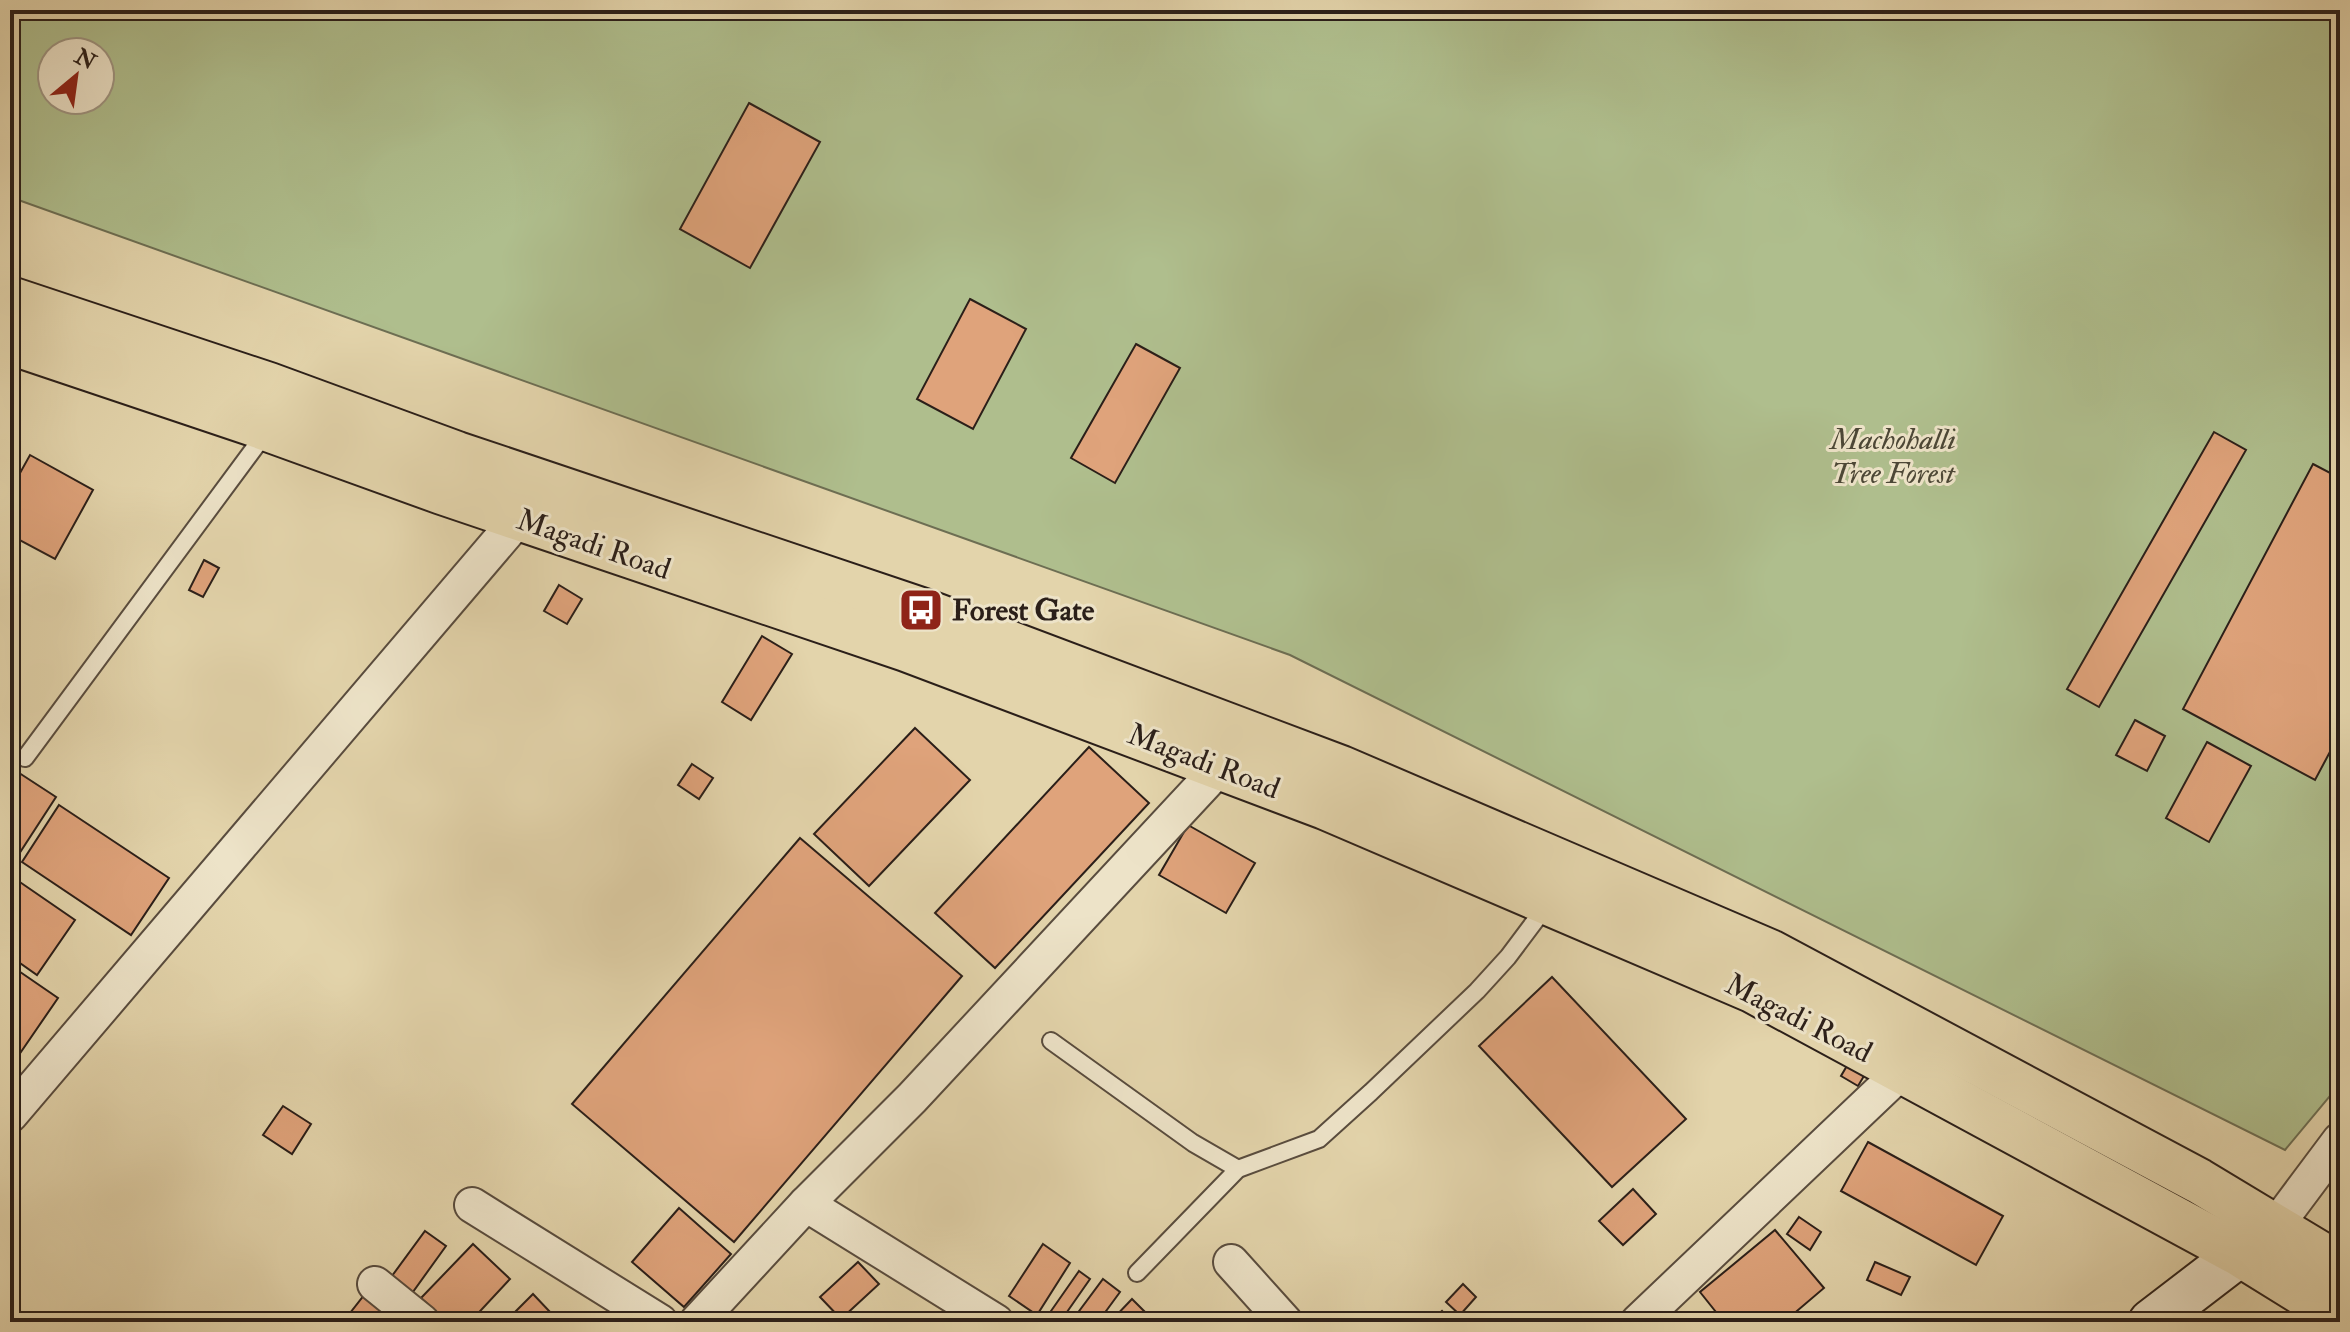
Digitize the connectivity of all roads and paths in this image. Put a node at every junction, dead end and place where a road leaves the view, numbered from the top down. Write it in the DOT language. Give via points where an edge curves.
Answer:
graph roads {
  1 [pos="10,299"];
  2 [pos="10,342"];
  3 [pos="269,429"];
  4 [pos="518,519"];
  5 [pos="25,758"];
  6 [pos="1220,767"];
  7 [pos="1548,903"];
  8 [pos="1051,1041"];
  9 [pos="1902,1071"];
  10 [pos="10,1115"];
  11 [pos="2340,1140"];
  12 [pos="1238,1169"];
  13 [pos="806,1204"];
  14 [pos="472,1205"];
  15 [pos="2275,1227"];
  16 [pos="2240,1254"];
  17 [pos="1231,1262"];
  18 [pos="2340,1266"];
  19 [pos="1137,1273"];
  20 [pos="375,1284"];
  21 [pos="2340,1316"];
  22 [pos="422,1322"];
  23 [pos="660,1322"];
  24 [pos="697,1322"];
  25 [pos="996,1322"];
  26 [pos="1285,1322"];
  27 [pos="1638,1322"];
  28 [pos="2151,1322"];
  1 -- 15 [label="main road, Magadi Road" via="921,610 1341,768 1770,952 2199,1181"];
  2 -- 3 [label="main road, Magadi Road"];
  3 -- 4 [label="main road, Magadi Road"];
  3 -- 5 [label="lane"];
  4 -- 6 [label="main road, Magadi Road" via="906,649"];
  4 -- 10 [label="street"];
  6 -- 7 [label="main road, Magadi Road"];
  6 -- 13 [label="street" via="912,1098"];
  7 -- 9 [label="main road, Magadi Road" via="1752,990"];
  7 -- 12 [label="lane" via="1477,991 1319,1139"];
  8 -- 12 [label="lane"];
  9 -- 16 [label="main road, Magadi Road"];
  9 -- 27 [label="street"];
  11 -- 15 [label="street"];
  12 -- 19 [label="lane"];
  13 -- 24 [label="street"];
  13 -- 25 [label="street"];
  14 -- 23 [label="street"];
  15 -- 16 [label="street"];
  15 -- 18 [label="main road, Magadi Road"];
  16 -- 21 [label="main road, Magadi Road"];
  16 -- 28 [label="street"];
  17 -- 26 [label="street"];
  20 -- 22 [label="street"];
}
